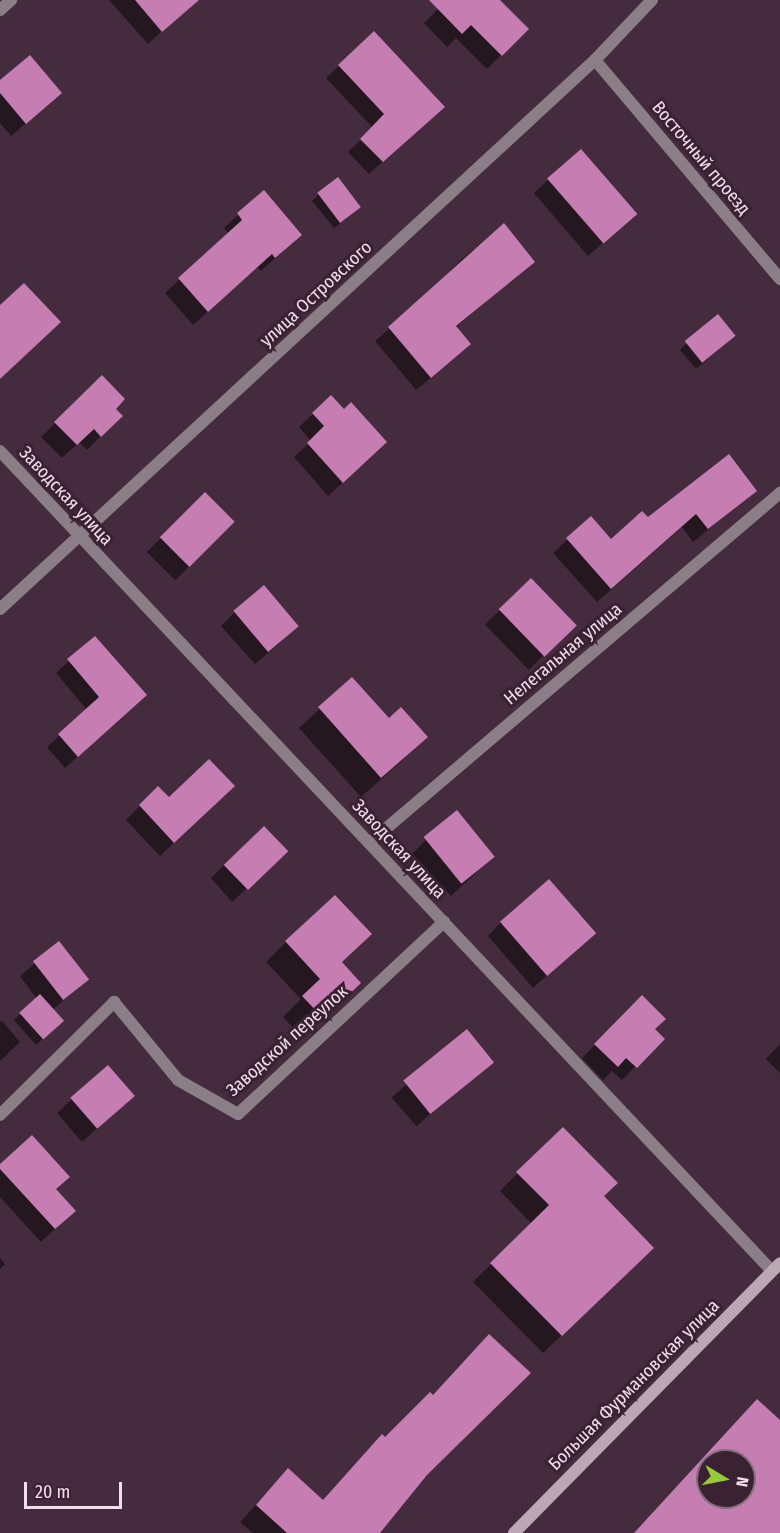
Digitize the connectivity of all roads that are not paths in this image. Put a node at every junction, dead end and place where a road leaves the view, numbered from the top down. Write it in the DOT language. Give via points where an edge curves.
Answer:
graph roads {
  1 [pos="11,0"];
  2 [pos="652,0"];
  3 [pos="0,10"];
  4 [pos="595,60"];
  5 [pos="780,279"];
  6 [pos="0,451"];
  7 [pos="780,493"];
  8 [pos="80,538"];
  9 [pos="0,609"];
  10 [pos="369,843"];
  11 [pos="444,922"];
  12 [pos="0,1115"];
  13 [pos="776,1267"];
  14 [pos="514,1533"];
  1 -- 3 [label="street"];
  2 -- 4 [label="street, улица Островского"];
  4 -- 5 [label="street, Восточный проезд"];
  4 -- 8 [label="street, улица Островского"];
  6 -- 8 [label="street, Заводская улица"];
  7 -- 10 [label="street, Нелегальная улица"];
  8 -- 9 [label="street, улица Островского"];
  8 -- 10 [label="street, Заводская улица"];
  10 -- 11 [label="street, Заводская улица"];
  11 -- 12 [label="street, Заводской переулок" via="238,1114 178,1080 114,1002"];
  11 -- 13 [label="street, Заводская улица"];
  13 -- 14 [label="main road, Большая Фурмановская улица"];
}
